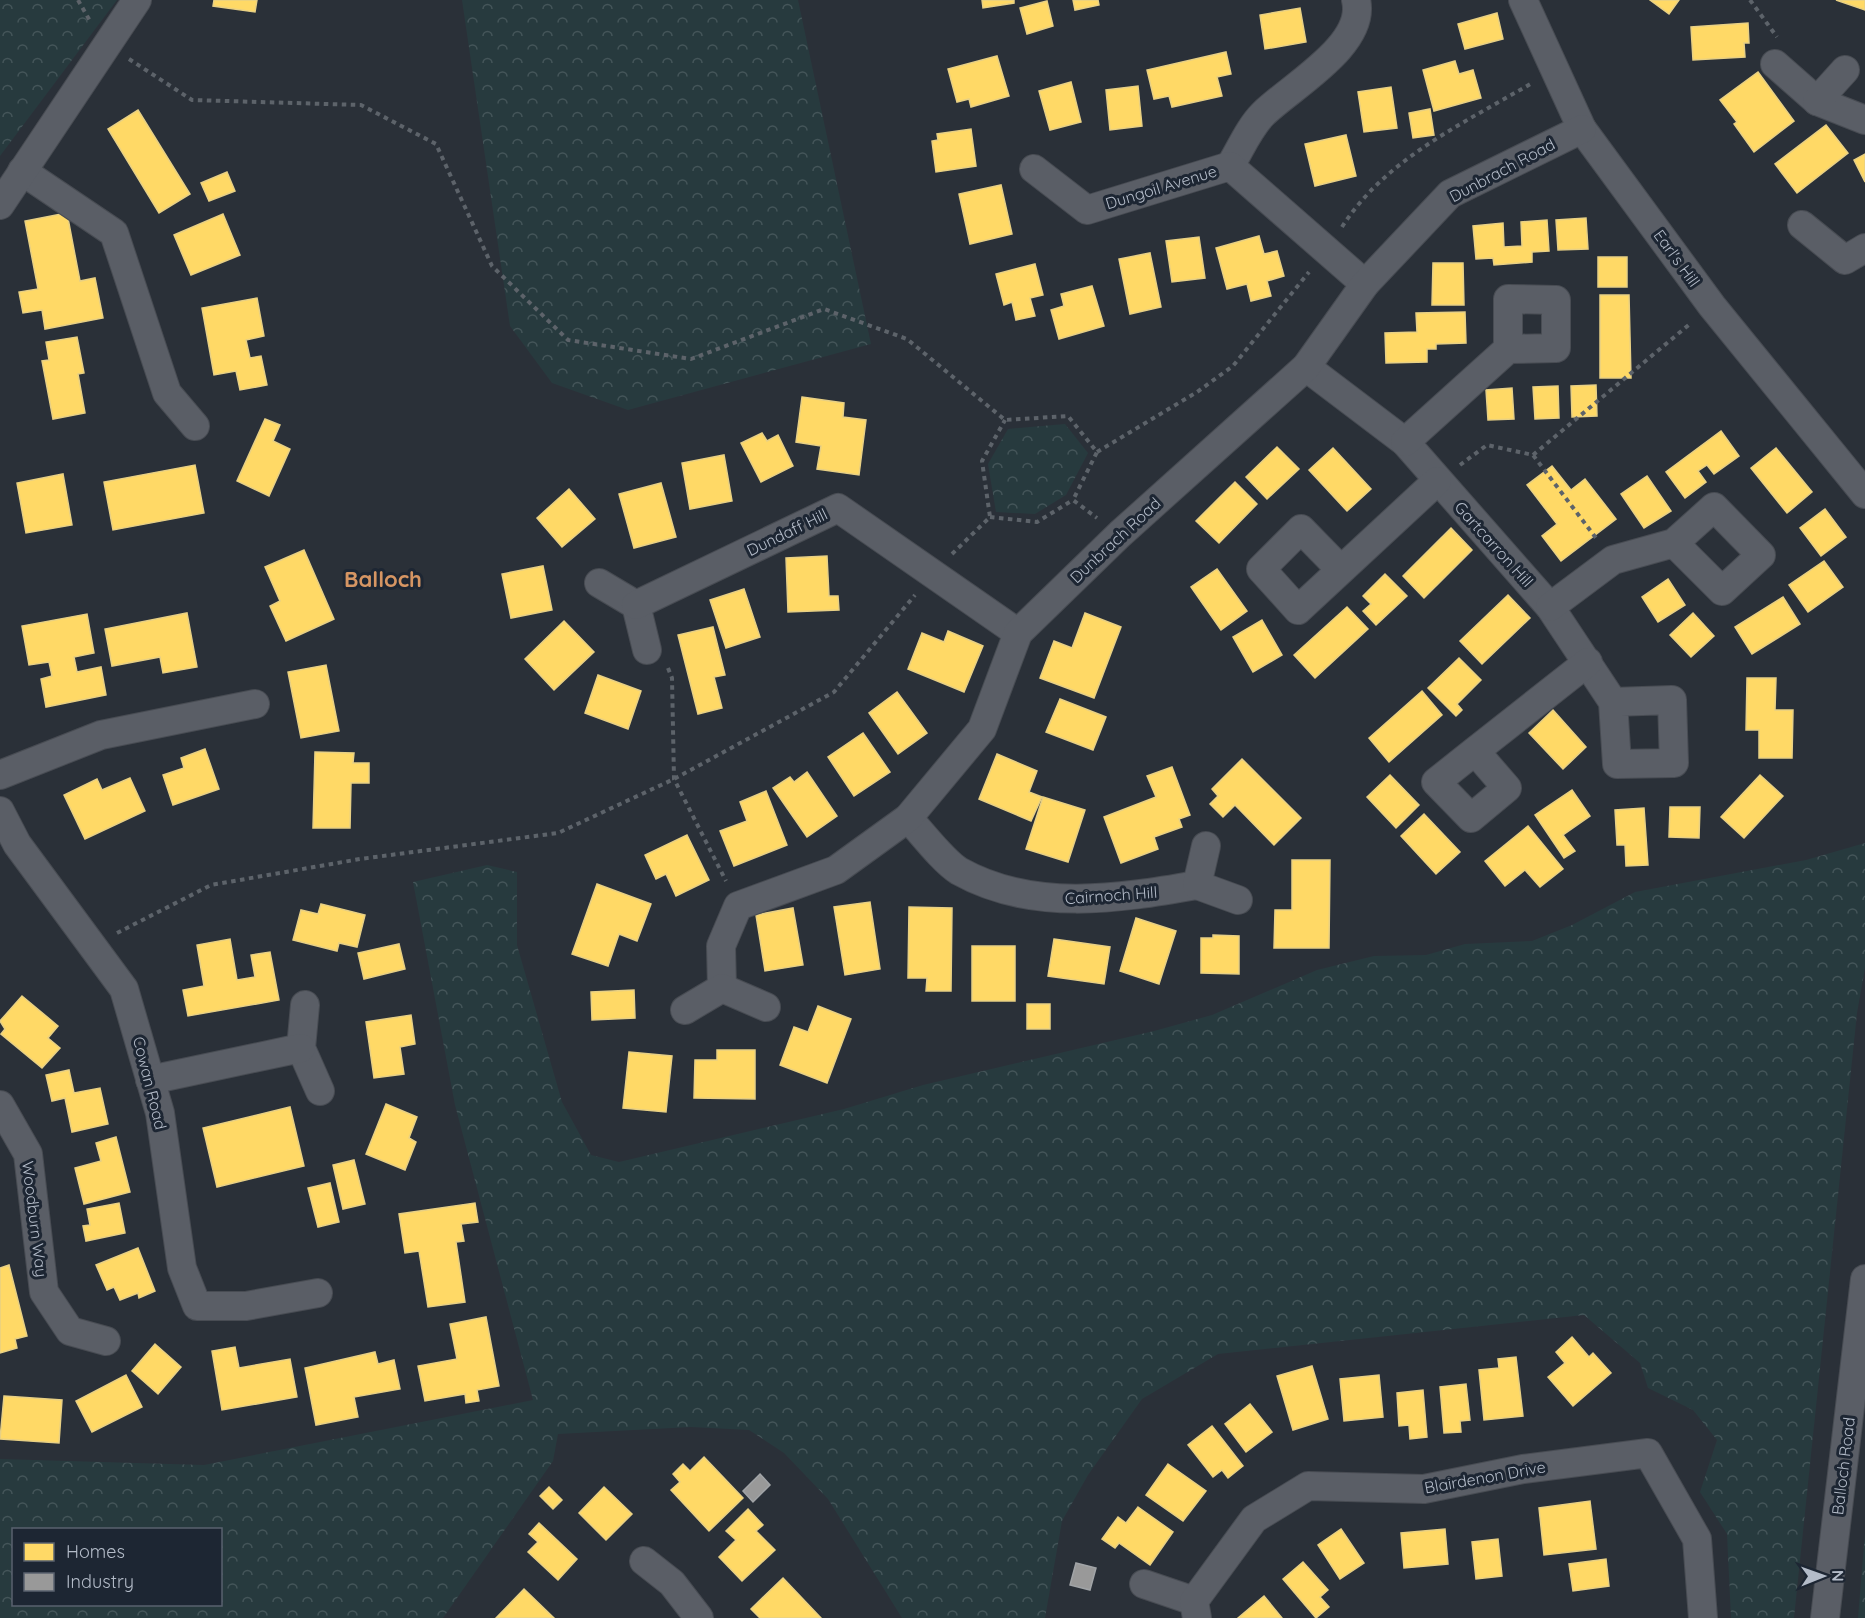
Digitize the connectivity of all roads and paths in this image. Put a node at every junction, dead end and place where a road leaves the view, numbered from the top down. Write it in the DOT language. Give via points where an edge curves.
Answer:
graph roads {
  1 [pos="137,0"];
  2 [pos="1356,0"];
  3 [pos="1523,0"];
  4 [pos="1750,0"];
  5 [pos="106,44"];
  6 [pos="1775,64"];
  7 [pos="1845,70"];
  8 [pos="1817,101"];
  9 [pos="1865,120"];
  10 [pos="1582,129"];
  11 [pos="1230,166"];
  12 [pos="1034,169"];
  13 [pos="22,171"];
  14 [pos="0,205"];
  15 [pos="1802,225"];
  16 [pos="1865,248"];
  17 [pos="1365,284"];
  18 [pos="1712,306"];
  19 [pos="1508,349"];
  20 [pos="1305,367"];
  21 [pos="1005,420"];
  22 [pos="195,426"];
  23 [pos="1405,442"];
  24 [pos="1533,455"];
  25 [pos="1860,479"];
  26 [pos="1437,481"];
  27 [pos="1073,500"];
  28 [pos="990,517"];
  29 [pos="1120,534"];
  30 [pos="1674,543"];
  31 [pos="1613,560"];
  32 [pos="1340,569"];
  33 [pos="932,574"];
  34 [pos="599,583"];
  35 [pos="636,605"];
  36 [pos="1550,608"];
  37 [pos="1018,633"];
  38 [pos="647,650"];
  39 [pos="1588,662"];
  40 [pos="1613,702"];
  41 [pos="255,704"];
  42 [pos="1475,750"];
  43 [pos="0,776"];
  44 [pos="674,779"];
  45 [pos="0,811"];
  46 [pos="908,818"];
  47 [pos="1206,846"];
  48 [pos="1197,885"];
  49 [pos="1238,900"];
  50 [pos="738,906"];
  51 [pos="92,946"];
  52 [pos="722,988"];
  53 [pos="304,1005"];
  54 [pos="766,1006"];
  55 [pos="685,1010"];
  56 [pos="301,1048"];
  57 [pos="150,1080"];
  58 [pos="320,1091"];
  59 [pos="0,1105"];
  60 [pos="1865,1279"];
  61 [pos="318,1293"];
  62 [pos="106,1341"];
  63 [pos="644,1561"];
  64 [pos="1144,1584"];
  65 [pos="1195,1610"];
  66 [pos="699,1618"];
  67 [pos="1703,1618"];
  68 [pos="1825,1618"];
  1 -- 5 [label="street"];
  2 -- 11 [label="street, Dungoil Avenue" via="1358,9 1344,45 1261,116"];
  3 -- 10 [label="street, Earl's Hill"];
  4 -- 6 [label="path" via="1783,46"];
  5 -- 13 [label="street"];
  5 -- 21 [label="path" via="192,100 361,105 436,144 492,266 568,340 691,359 824,309 907,339"];
  6 -- 8 [label="street"];
  7 -- 8 [label="street"];
  8 -- 9 [label="street"];
  10 -- 17 [label="street, Dunbrach Road" via="1450,194"];
  10 -- 18 [label="street, Earl's Hill"];
  11 -- 12 [label="street, Dungoil Avenue" via="1087,210"];
  11 -- 17 [label="street, Dungoil Avenue"];
  13 -- 14 [label="street"];
  13 -- 22 [label="street" via="114,233 167,393"];
  15 -- 16 [label="street" via="1845,260"];
  17 -- 20 [label="street, Dunbrach Road"];
  18 -- 24 [label="path"];
  18 -- 25 [label="street, Earl's Hill"];
  19 -- 23 [label="street"];
  20 -- 23 [label="street, Gartcarron Hill"];
  20 -- 29 [label="street, Dunbrach Road"];
  21 -- 27 [label="path" via="1068,416 1097,452"];
  21 -- 28 [label="path" via="982,461"];
  23 -- 26 [label="street, Gartcarron Hill"];
  24 -- 26 [label="path" via="1487,445"];
  24 -- 31 [label="path"];
  26 -- 32 [label="street"];
  26 -- 36 [label="street, Gartcarron Hill"];
  27 -- 28 [label="path" via="1037,522"];
  27 -- 29 [label="path"];
  28 -- 33 [label="path"];
  29 -- 37 [label="street, Dunbrach Road"];
  30 -- 31 [label="street"];
  31 -- 36 [label="street"];
  33 -- 35 [label="street, Dundaff Hill" via="838,508"];
  33 -- 37 [label="street, Dundaff Hill"];
  33 -- 44 [label="path" via="834,692"];
  34 -- 35 [label="street"];
  35 -- 38 [label="street"];
  36 -- 39 [label="street, Gartcarron Hill"];
  37 -- 46 [label="street, Dunbrach Road" via="981,729"];
  38 -- 44 [label="path" via="659,647 672,678"];
  39 -- 40 [label="street, Gartcarron Hill"];
  39 -- 42 [label="street"];
  41 -- 43 [label="street" via="101,735"];
  44 -- 50 [label="path"];
  44 -- 51 [label="path" via="558,833 360,859 211,885"];
  45 -- 51 [label="street, Cowan Road" via="17,844"];
  46 -- 48 [label="street, Cairnoch Hill" via="957,870 1017,895 1070,900 1149,894"];
  46 -- 50 [label="street, Dunbrach Road" via="836,870"];
  47 -- 48 [label="street"];
  48 -- 49 [label="street"];
  50 -- 52 [label="street" via="721,946"];
  51 -- 57 [label="street, Cowan Road" via="124,989"];
  52 -- 54 [label="street"];
  52 -- 55 [label="street"];
  53 -- 56 [label="street"];
  56 -- 57 [label="street"];
  56 -- 58 [label="street"];
  57 -- 61 [label="street, Cowan Road" via="160,1113 182,1268 197,1306 246,1305"];
  59 -- 62 [label="street, Woodburn Way" via="28,1154 44,1292 70,1330"];
  60 -- 68 [label="street, Balloch Road"];
  63 -- 66 [label="street" via="672,1583"];
  64 -- 65 [label="street, Blairdenon Drive"];
  65 -- 67 [label="street, Blairdenon Drive" via="1254,1519 1308,1486 1424,1489 1523,1469 1648,1453 1697,1539"];
}
